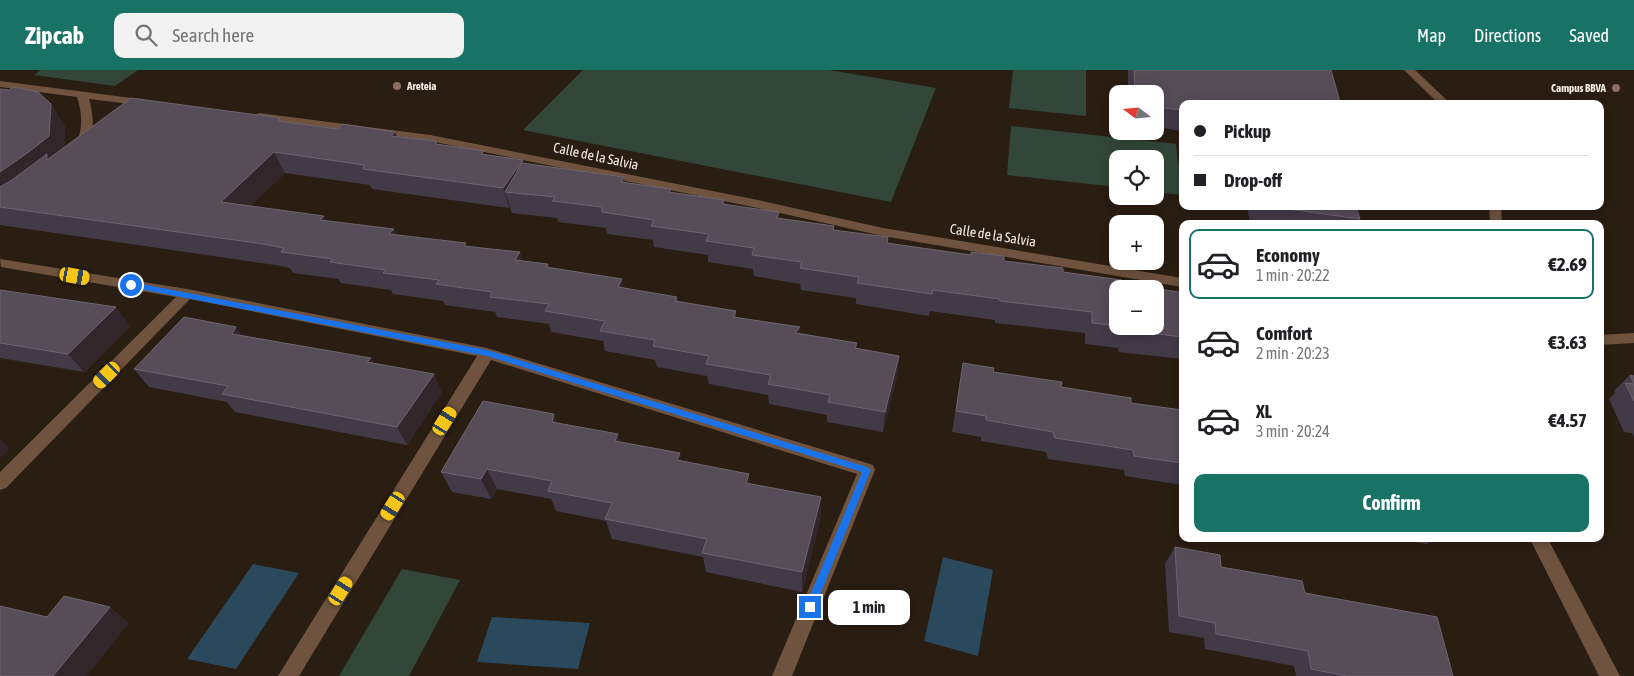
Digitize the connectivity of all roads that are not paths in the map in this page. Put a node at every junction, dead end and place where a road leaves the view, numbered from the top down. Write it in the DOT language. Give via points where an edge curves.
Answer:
graph roads {
  1 [pos="1409,70"];
  2 [pos="0,84"];
  3 [pos="82,95"];
  4 [pos="1442,100"];
  5 [pos="160,105"];
  6 [pos="248,114"];
  7 [pos="72,156"];
  8 [pos="0,264"];
  9 [pos="1179,281"];
  10 [pos="187,294"];
  11 [pos="1634,338"];
  12 [pos="1604,340"];
  13 [pos="487,353"];
  14 [pos="0,482"];
  15 [pos="1541,542"];
  16 [pos="288,676"];
  17 [pos="782,676"];
  18 [pos="1610,676"];
  1 -- 4 [label="street"];
  2 -- 3 [label="street"];
  3 -- 5 [label="street"];
  3 -- 7 [label="street" via="89,116 86,136"];
  6 -- 9 [label="street, Calle de la Salvia" via="430,138 883,232"];
  8 -- 10 [label="street"];
  10 -- 13 [label="street"];
  10 -- 14 [label="street"];
  11 -- 12 [label="street"];
  13 -- 16 [label="street"];
  13 -- 17 [label="street" via="867,470"];
  15 -- 18 [label="street"];
}
